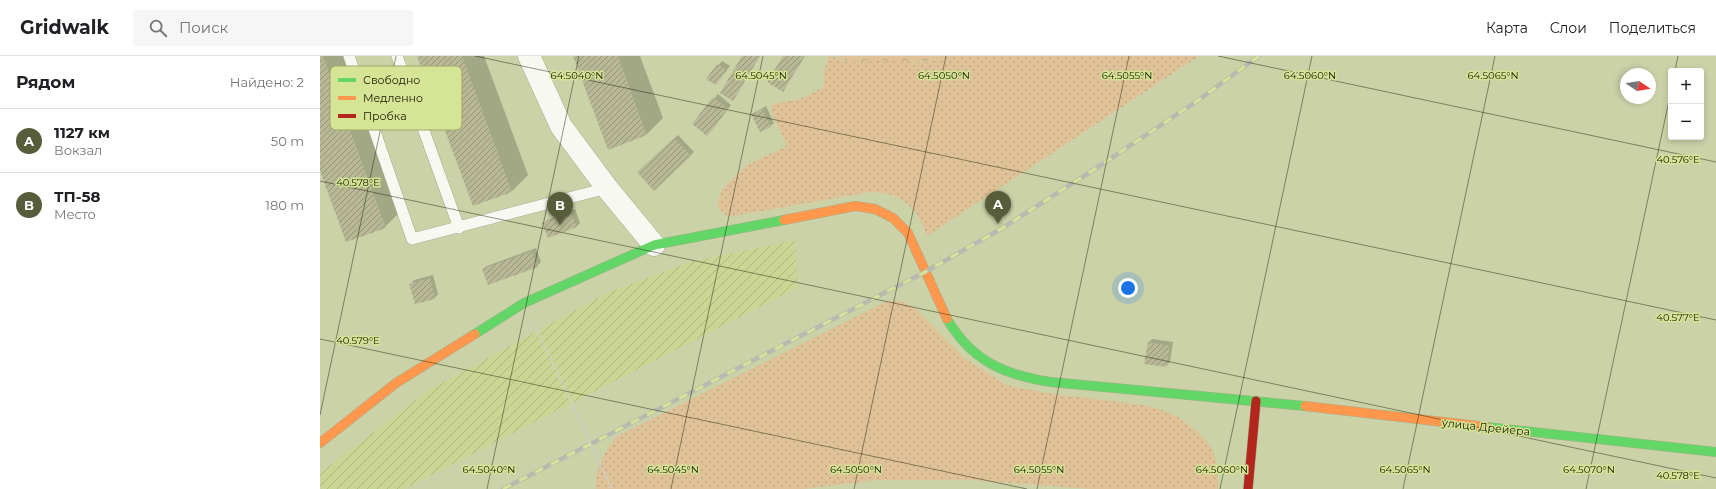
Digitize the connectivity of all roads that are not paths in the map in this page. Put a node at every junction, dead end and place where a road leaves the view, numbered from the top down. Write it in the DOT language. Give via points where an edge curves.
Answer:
graph roads {
  1 [pos="349,56"];
  2 [pos="397,56"];
  3 [pos="529,56"];
  4 [pos="352,66"];
  5 [pos="401,66"];
  6 [pos="374,130"];
  7 [pos="424,130"];
  8 [pos="607,188"];
  9 [pos="459,228"];
  10 [pos="654,245"];
  11 [pos="1256,401"];
  12 [pos="320,443"];
  13 [pos="1716,452"];
  14 [pos="1248,489"];
  1 -- 4 [label="lane"];
  2 -- 5 [label="lane"];
  3 -- 8 [label="street" via="561,126"];
  6 -- 9 [label="lane" via="412,239"];
  7 -- 9 [label="lane"];
  8 -- 9 [label="lane"];
  8 -- 10 [label="street"];
  10 -- 11 [label="street, улица Дрейера" via="854,206 873,207 904,227 943,311 965,345 1006,373 1051,382"];
  10 -- 12 [label="street, улица Дрейера" via="524,304 396,383"];
  11 -- 13 [label="street, улица Дрейера"];
  11 -- 14 [label="street"];
}
